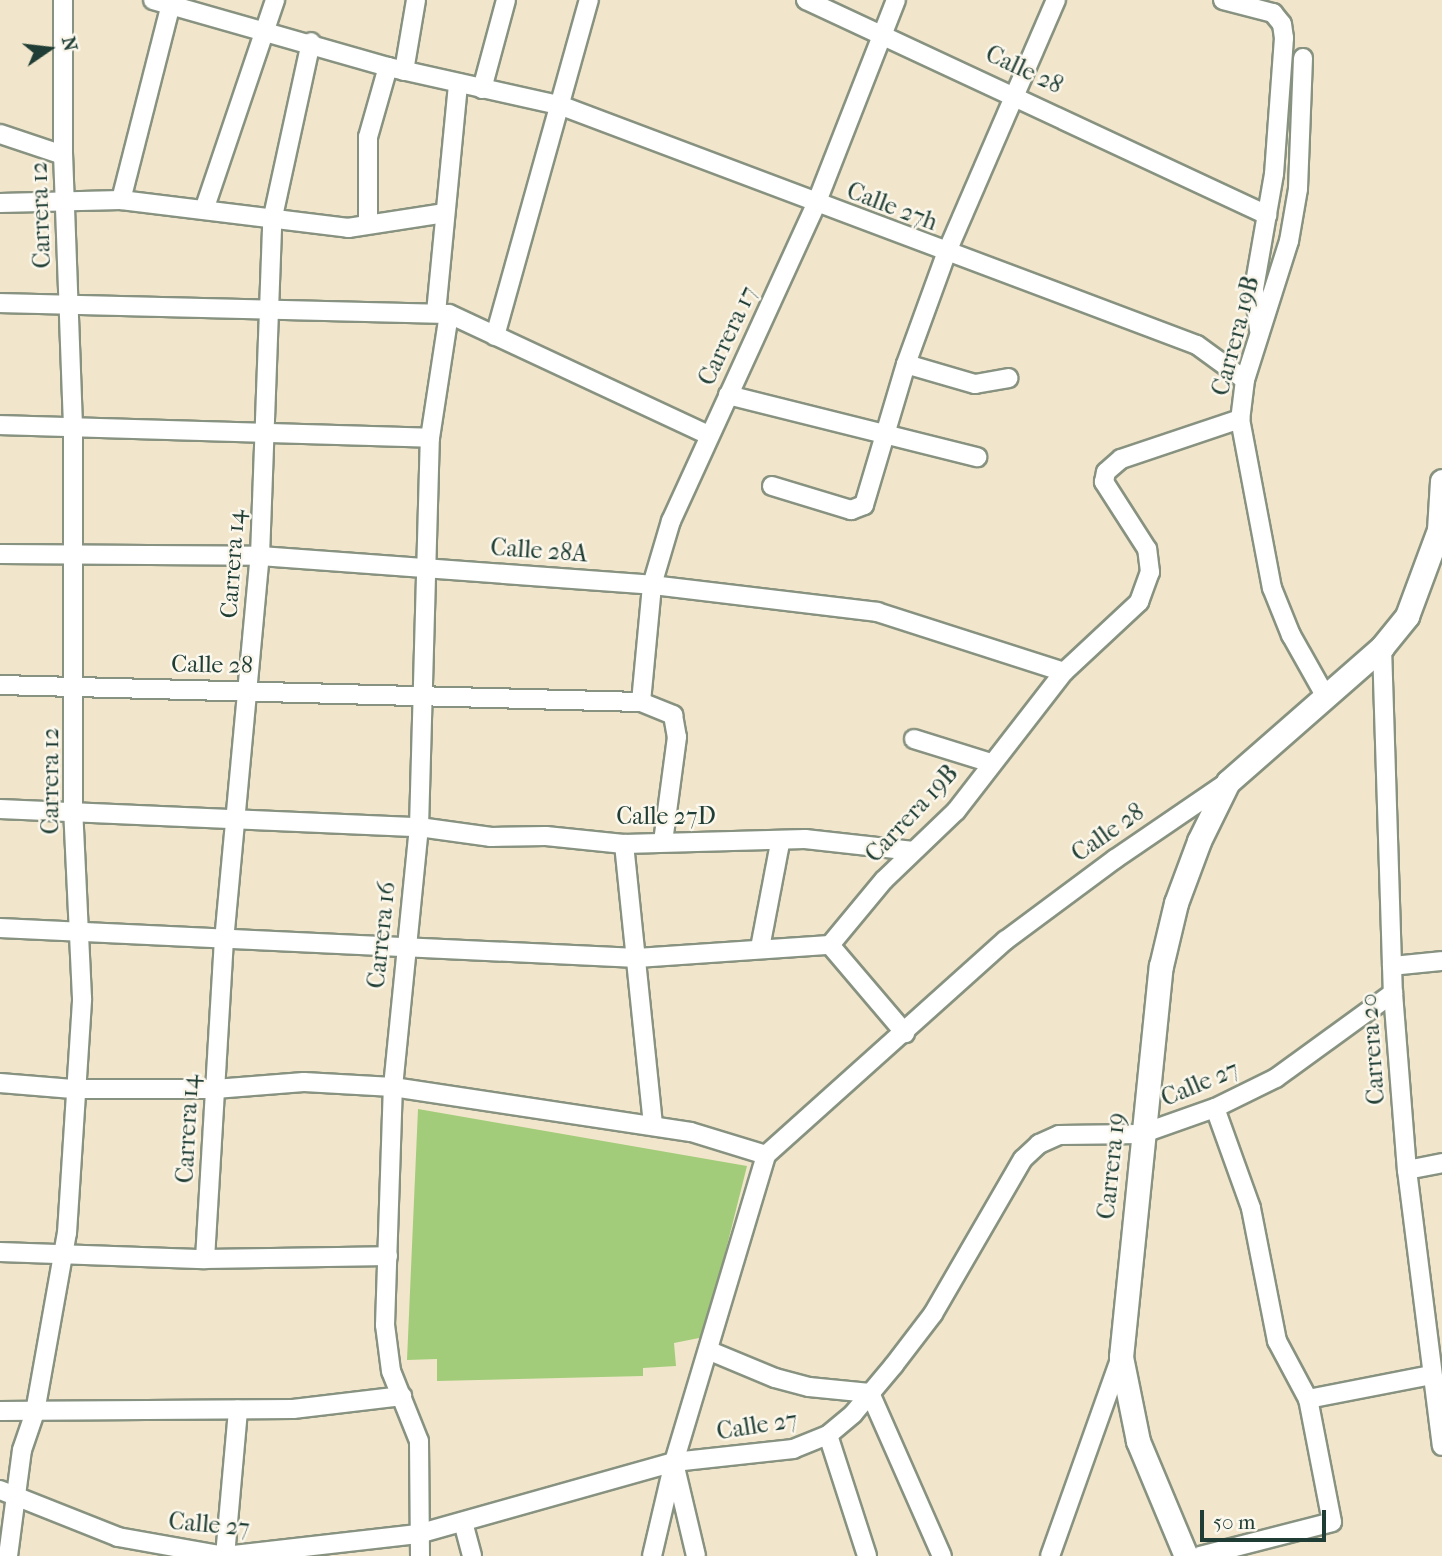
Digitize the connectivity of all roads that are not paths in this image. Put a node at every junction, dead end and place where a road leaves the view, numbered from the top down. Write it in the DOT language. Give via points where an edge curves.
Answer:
graph roads {
  1 [pos="64,0"];
  2 [pos="153,0"];
  3 [pos="275,0"];
  4 [pos="416,0"];
  5 [pos="506,0"];
  6 [pos="589,0"];
  7 [pos="806,0"];
  8 [pos="896,0"];
  9 [pos="1056,0"];
  10 [pos="1223,0"];
  11 [pos="172,2"];
  12 [pos="266,29"];
  13 [pos="881,34"];
  14 [pos="311,42"];
  15 [pos="1303,58"];
  16 [pos="396,69"];
  17 [pos="458,83"];
  18 [pos="482,89"];
  19 [pos="1017,95"];
  20 [pos="562,106"];
  21 [pos="0,134"];
  22 [pos="63,155"];
  23 [pos="1289,173"];
  24 [pos="121,200"];
  25 [pos="0,203"];
  26 [pos="65,204"];
  27 [pos="816,204"];
  28 [pos="205,207"];
  29 [pos="445,213"];
  30 [pos="1267,215"];
  31 [pos="272,222"];
  32 [pos="368,222"];
  33 [pos="946,254"];
  34 [pos="0,303"];
  35 [pos="69,305"];
  36 [pos="269,309"];
  37 [pos="442,314"];
  38 [pos="1260,333"];
  39 [pos="495,336"];
  40 [pos="906,363"];
  41 [pos="1008,378"];
  42 [pos="1245,380"];
  43 [pos="728,395"];
  44 [pos="1240,419"];
  45 [pos="0,425"];
  46 [pos="74,426"];
  47 [pos="265,431"];
  48 [pos="709,435"];
  49 [pos="884,435"];
  50 [pos="430,438"];
  51 [pos="976,457"];
  52 [pos="1442,481"];
  53 [pos="772,486"];
  54 [pos="1440,529"];
  55 [pos="75,552"];
  56 [pos="0,554"];
  57 [pos="260,556"];
  58 [pos="429,567"];
  59 [pos="652,585"];
  60 [pos="1382,647"];
  61 [pos="1064,672"];
  62 [pos="0,685"];
  63 [pos="76,689"];
  64 [pos="246,692"];
  65 [pos="1326,696"];
  66 [pos="423,699"];
  67 [pos="641,702"];
  68 [pos="914,740"];
  69 [pos="991,763"];
  70 [pos="1228,782"];
  71 [pos="0,808"];
  72 [pos="73,809"];
  73 [pos="239,819"];
  74 [pos="419,827"];
  75 [pos="663,842"];
  76 [pos="624,844"];
  77 [pos="780,844"];
  78 [pos="913,851"];
  79 [pos="0,928"];
  80 [pos="81,930"];
  81 [pos="224,941"];
  82 [pos="830,945"];
  83 [pos="405,946"];
  84 [pos="760,948"];
  85 [pos="637,958"];
  86 [pos="1442,961"];
  87 [pos="1392,966"];
  88 [pos="1393,993"];
  89 [pos="905,1033"];
  90 [pos="0,1083"];
  91 [pos="393,1087"];
  92 [pos="73,1089"];
  93 [pos="215,1089"];
  94 [pos="1215,1108"];
  95 [pos="653,1126"];
  96 [pos="1142,1134"];
  97 [pos="766,1155"];
  98 [pos="1442,1163"];
  99 [pos="1407,1170"];
  100 [pos="0,1252"];
  101 [pos="62,1256"];
  102 [pos="388,1256"];
  103 [pos="205,1259"];
  104 [pos="710,1351"];
  105 [pos="1121,1357"];
  106 [pos="1431,1375"];
  107 [pos="870,1393"];
  108 [pos="402,1396"];
  109 [pos="1308,1399"];
  110 [pos="0,1410"];
  111 [pos="239,1410"];
  112 [pos="34,1412"];
  113 [pos="828,1435"];
  114 [pos="1442,1446"];
  115 [pos="674,1462"];
  116 [pos="8,1494"];
  117 [pos="463,1522"];
  118 [pos="418,1534"];
  119 [pos="345,1549"];
  120 [pos="8,1556"];
  121 [pos="225,1556"];
  122 [pos="420,1556"];
  123 [pos="472,1556"];
  124 [pos="652,1556"];
  125 [pos="696,1556"];
  126 [pos="867,1556"];
  127 [pos="942,1556"];
  128 [pos="1050,1556"];
  129 [pos="1186,1556"];
  130 [pos="1200,1556"];
  1 -- 22 [label="street, Carrera 12"];
  2 -- 11 [label="street, Calle 27h"];
  3 -- 12 [label="street"];
  4 -- 16 [label="street"];
  5 -- 18 [label="street"];
  6 -- 20 [label="street"];
  7 -- 13 [label="street, Calle 28"];
  8 -- 13 [label="street, Carrera 17"];
  9 -- 19 [label="street"];
  10 -- 23 [label="street" via="1273,13 1282,24"];
  11 -- 12 [label="street, Calle 27h"];
  11 -- 24 [label="street"];
  12 -- 14 [label="street, Calle 27h"];
  12 -- 28 [label="street"];
  13 -- 19 [label="street, Calle 28"];
  13 -- 27 [label="street, Carrera 17"];
  14 -- 16 [label="street, Calle 27h"];
  14 -- 31 [label="street, Carrera 14"];
  15 -- 23 [label="street, Carrera 19B"];
  16 -- 17 [label="street, Calle 27h"];
  16 -- 32 [label="street" via="368,137"];
  17 -- 18 [label="street, Calle 27h"];
  17 -- 29 [label="street, Carrera 16"];
  18 -- 20 [label="street, Calle 27h"];
  19 -- 30 [label="street, Calle 28"];
  19 -- 33 [label="street"];
  20 -- 27 [label="street, Calle 27h"];
  20 -- 39 [label="street"];
  21 -- 22 [label="street"];
  22 -- 26 [label="street, Carrera 12"];
  23 -- 30 [label="street"];
  23 -- 38 [label="street, Carrera 19B" via="1289,241"];
  24 -- 26 [label="street"];
  24 -- 28 [label="street"];
  25 -- 26 [label="street"];
  26 -- 35 [label="street, Carrera 12"];
  27 -- 33 [label="street, Calle 27h"];
  27 -- 43 [label="street, Carrera 17"];
  28 -- 31 [label="street"];
  29 -- 32 [label="street"];
  29 -- 37 [label="street, Carrera 16"];
  30 -- 38 [label="street" via="1255,305"];
  31 -- 32 [label="street" via="348,228"];
  31 -- 36 [label="street, Carrera 14"];
  33 -- 40 [label="street"];
  33 -- 42 [label="street, Calle 27h" via="1206,350"];
  34 -- 35 [label="street"];
  35 -- 36 [label="street"];
  35 -- 46 [label="street, Carrera 12"];
  36 -- 37 [label="street"];
  36 -- 47 [label="street, Carrera 14"];
  37 -- 39 [label="street"];
  37 -- 50 [label="street, Carrera 16"];
  38 -- 42 [label="street, Carrera 19B"];
  39 -- 48 [label="street"];
  40 -- 41 [label="street" via="975,384"];
  40 -- 49 [label="street"];
  42 -- 44 [label="street, Carrera 19B"];
  43 -- 48 [label="street, Carrera 17"];
  43 -- 49 [label="street"];
  44 -- 61 [label="street, Carrera 19B" via="1121,459 1106,472 1104,482 1147,549 1150,572 1139,602"];
  44 -- 65 [label="street, Carrera 19B" via="1272,588 1291,635"];
  45 -- 46 [label="street"];
  46 -- 47 [label="street"];
  46 -- 55 [label="street, Carrera 12"];
  47 -- 50 [label="street"];
  47 -- 57 [label="street, Carrera 14"];
  48 -- 59 [label="street, Carrera 17" via="671,521"];
  49 -- 51 [label="street"];
  49 -- 53 [label="street" via="864,505 851,510"];
  50 -- 58 [label="street, Carrera 16"];
  52 -- 54 [label="street, Calle 28"];
  54 -- 60 [label="street, Calle 28" via="1406,616"];
  55 -- 56 [label="street, Calle 28A"];
  55 -- 57 [label="street, Calle 28A"];
  55 -- 63 [label="street, Carrera 12"];
  57 -- 58 [label="street, Calle 28A"];
  57 -- 64 [label="street, Carrera 14"];
  58 -- 59 [label="street, Calle 28A"];
  58 -- 66 [label="street, Carrera 16"];
  59 -- 61 [label="street, Calle 28A" via="877,612"];
  59 -- 67 [label="street, Carrera 17"];
  60 -- 65 [label="street, Calle 28"];
  60 -- 87 [label="street, Carrera 20"];
  61 -- 69 [label="street, Carrera 19B"];
  62 -- 63 [label="street, Calle 28"];
  63 -- 64 [label="street, Calle 28"];
  63 -- 72 [label="street, Carrera 12"];
  64 -- 66 [label="street, Calle 28"];
  64 -- 73 [label="street, Carrera 14"];
  65 -- 70 [label="street, Calle 28"];
  66 -- 67 [label="street, Calle 28"];
  66 -- 74 [label="street, Carrera 16"];
  67 -- 75 [label="street" via="673,715 677,737"];
  68 -- 69 [label="street"];
  69 -- 78 [label="street, Carrera 19B" via="956,810"];
  70 -- 89 [label="street, Calle 28" via="1006,940"];
  70 -- 96 [label="street, Carrera 19" via="1199,841 1173,915 1161,966"];
  71 -- 72 [label="street, Calle 27D"];
  72 -- 73 [label="street, Calle 27D"];
  72 -- 80 [label="street, Carrera 12"];
  73 -- 74 [label="street, Calle 27D"];
  73 -- 81 [label="street, Carrera 14"];
  74 -- 76 [label="street, Calle 27D" via="491,837 546,836"];
  74 -- 83 [label="street, Carrera 16"];
  75 -- 76 [label="street, Calle 27D"];
  75 -- 77 [label="street, Calle 27D"];
  76 -- 85 [label="street"];
  77 -- 78 [label="street, Calle 27D" via="805,839"];
  77 -- 84 [label="street"];
  78 -- 82 [label="street, Carrera 19B"];
  79 -- 80 [label="street"];
  80 -- 81 [label="street"];
  80 -- 92 [label="street, Carrera 12" via="80,1034"];
  81 -- 83 [label="street"];
  81 -- 93 [label="street, Carrera 14"];
  82 -- 84 [label="street"];
  82 -- 89 [label="street"];
  83 -- 85 [label="street"];
  83 -- 91 [label="street, Carrera 16"];
  84 -- 85 [label="street"];
  85 -- 95 [label="street"];
  86 -- 87 [label="street"];
  87 -- 88 [label="street, Carrera 20"];
  88 -- 94 [label="street, Calle 27" via="1276,1078"];
  88 -- 99 [label="street, Carrera 20"];
  89 -- 97 [label="street, Calle 28"];
  90 -- 92 [label="street"];
  91 -- 93 [label="street" via="304,1082"];
  91 -- 95 [label="street"];
  91 -- 102 [label="street, Carrera 16"];
  92 -- 93 [label="street"];
  92 -- 101 [label="street, Carrera 12"];
  93 -- 103 [label="street, Carrera 14"];
  94 -- 96 [label="street, Calle 27"];
  94 -- 109 [label="street" via="1251,1208 1277,1341"];
  95 -- 97 [label="street" via="704,1135"];
  96 -- 105 [label="street, Carrera 19"];
  96 -- 107 [label="street, Calle 27" via="1059,1135 1031,1152 933,1314"];
  97 -- 104 [label="street"];
  98 -- 99 [label="street"];
  99 -- 106 [label="street, Carrera 20"];
  100 -- 101 [label="street"];
  101 -- 103 [label="street"];
  101 -- 112 [label="street, Carrera 12"];
  102 -- 103 [label="street"];
  102 -- 108 [label="street, Carrera 16" via="386,1348"];
  104 -- 107 [label="street" via="809,1387"];
  104 -- 115 [label="street"];
  105 -- 128 [label="street"];
  105 -- 129 [label="street, Carrera 19" via="1138,1441"];
  106 -- 109 [label="street"];
  106 -- 114 [label="street, Carrera 20"];
  107 -- 113 [label="street, Calle 27"];
  107 -- 127 [label="street"];
  108 -- 111 [label="street" via="293,1409"];
  108 -- 118 [label="street, Carrera 16" via="419,1441"];
  109 -- 130 [label="street" via="1332,1522"];
  110 -- 112 [label="street"];
  111 -- 112 [label="street"];
  111 -- 121 [label="street"];
  112 -- 116 [label="street, Carrera 12"];
  113 -- 115 [label="street, Calle 27" via="793,1449"];
  113 -- 126 [label="street"];
  115 -- 117 [label="street, Calle 27"];
  115 -- 124 [label="street"];
  115 -- 125 [label="street"];
  116 -- 120 [label="street, Carrera 12"];
  116 -- 121 [label="street, Calle 27" via="118,1537"];
  117 -- 118 [label="street, Calle 27"];
  117 -- 123 [label="street"];
  118 -- 119 [label="street, Calle 27"];
  118 -- 122 [label="street, Carrera 16"];
  119 -- 121 [label="street, Calle 27"];
}
